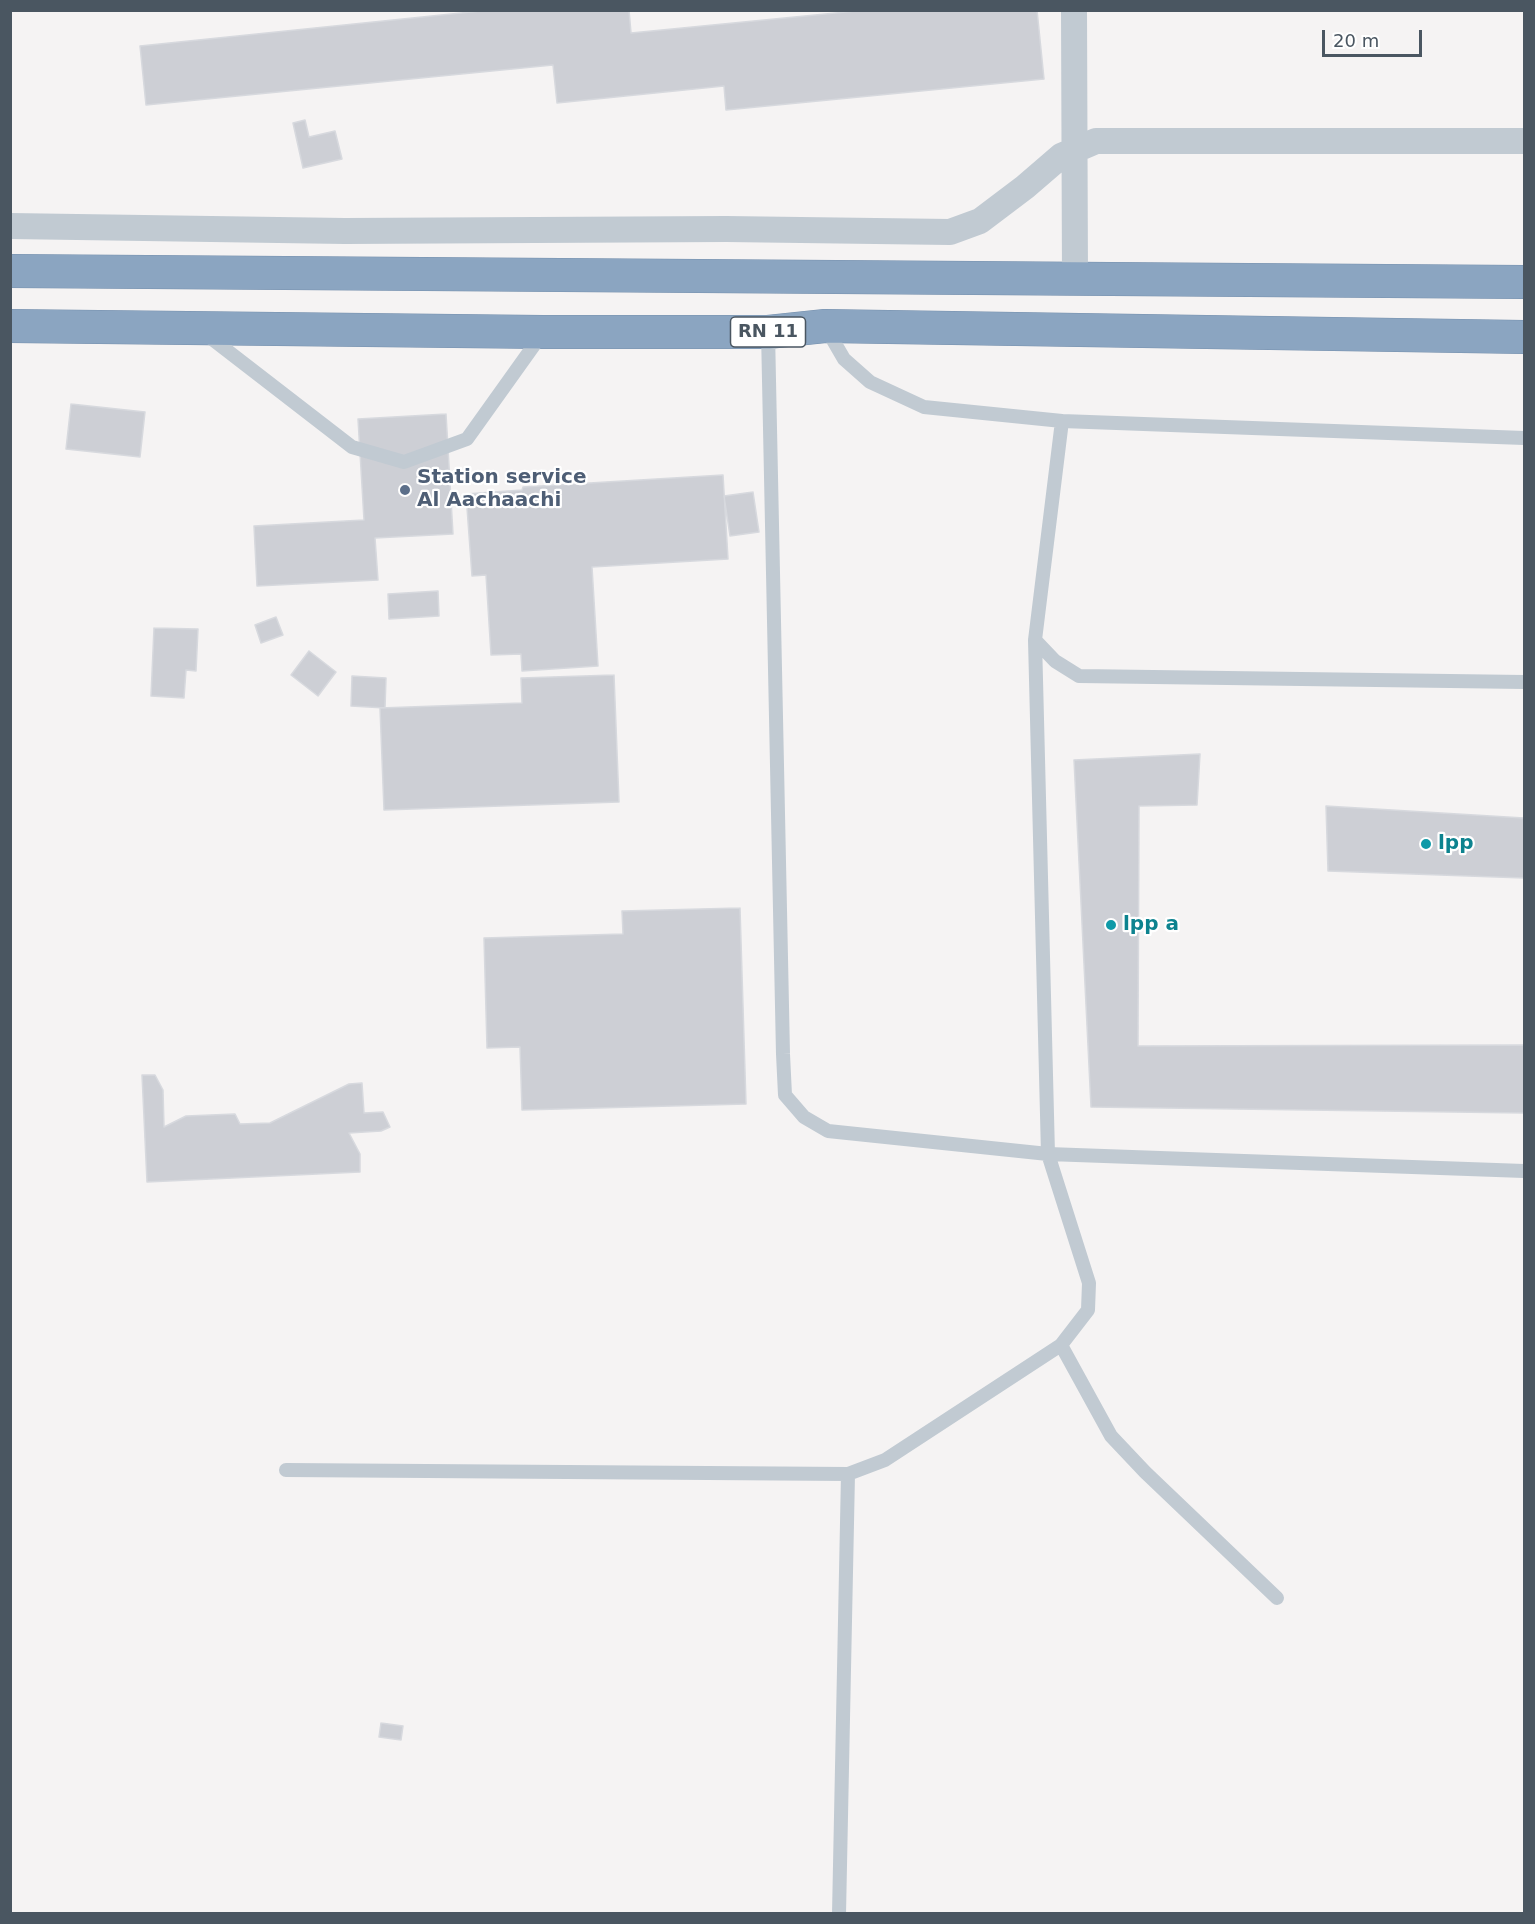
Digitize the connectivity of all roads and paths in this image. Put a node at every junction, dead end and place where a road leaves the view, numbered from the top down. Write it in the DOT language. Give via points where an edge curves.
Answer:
graph roads {
  1 [pos="1074,10"];
  2 [pos="1524,141"];
  3 [pos="1075,150"];
  4 [pos="10,226"];
  5 [pos="10,271"];
  6 [pos="1075,279"];
  7 [pos="1524,282"];
  8 [pos="10,326"];
  9 [pos="825,326"];
  10 [pos="198,328"];
  11 [pos="543,332"];
  12 [pos="768,332"];
  13 [pos="1524,337"];
  14 [pos="1062,421"];
  15 [pos="1524,438"];
  16 [pos="1035,640"];
  17 [pos="1524,682"];
  18 [pos="1048,1154"];
  19 [pos="1524,1171"];
  20 [pos="1061,1345"];
  21 [pos="286,1470"];
  22 [pos="848,1474"];
  23 [pos="1277,1598"];
  24 [pos="839,1914"];
  1 -- 3 [label="street"];
  2 -- 3 [label="street" via="1096,141"];
  3 -- 4 [label="street" via="1061,156 980,221 950,232"];
  3 -- 6 [label="street"];
  5 -- 6 [label="highway"];
  6 -- 7 [label="highway"];
  8 -- 10 [label="highway, RN 11"];
  9 -- 12 [label="highway, RN 11"];
  9 -- 13 [label="highway, RN 11"];
  9 -- 14 [label="lane" via="844,359 870,382 924,407"];
  10 -- 11 [label="highway, RN 11"];
  10 -- 11 [label="lane" via="352,447 404,462 467,439"];
  11 -- 12 [label="highway, RN 11"];
  12 -- 18 [label="lane" via="785,1095 804,1117 828,1131"];
  14 -- 15 [label="lane"];
  14 -- 16 [label="lane"];
  16 -- 17 [label="lane" via="1055,661 1079,676"];
  16 -- 18 [label="lane"];
  18 -- 19 [label="lane"];
  18 -- 20 [label="lane" via="1089,1283 1088,1310"];
  20 -- 22 [label="lane" via="885,1460"];
  20 -- 23 [label="lane" via="1111,1436"];
  21 -- 22 [label="lane"];
  22 -- 24 [label="lane"];
}
